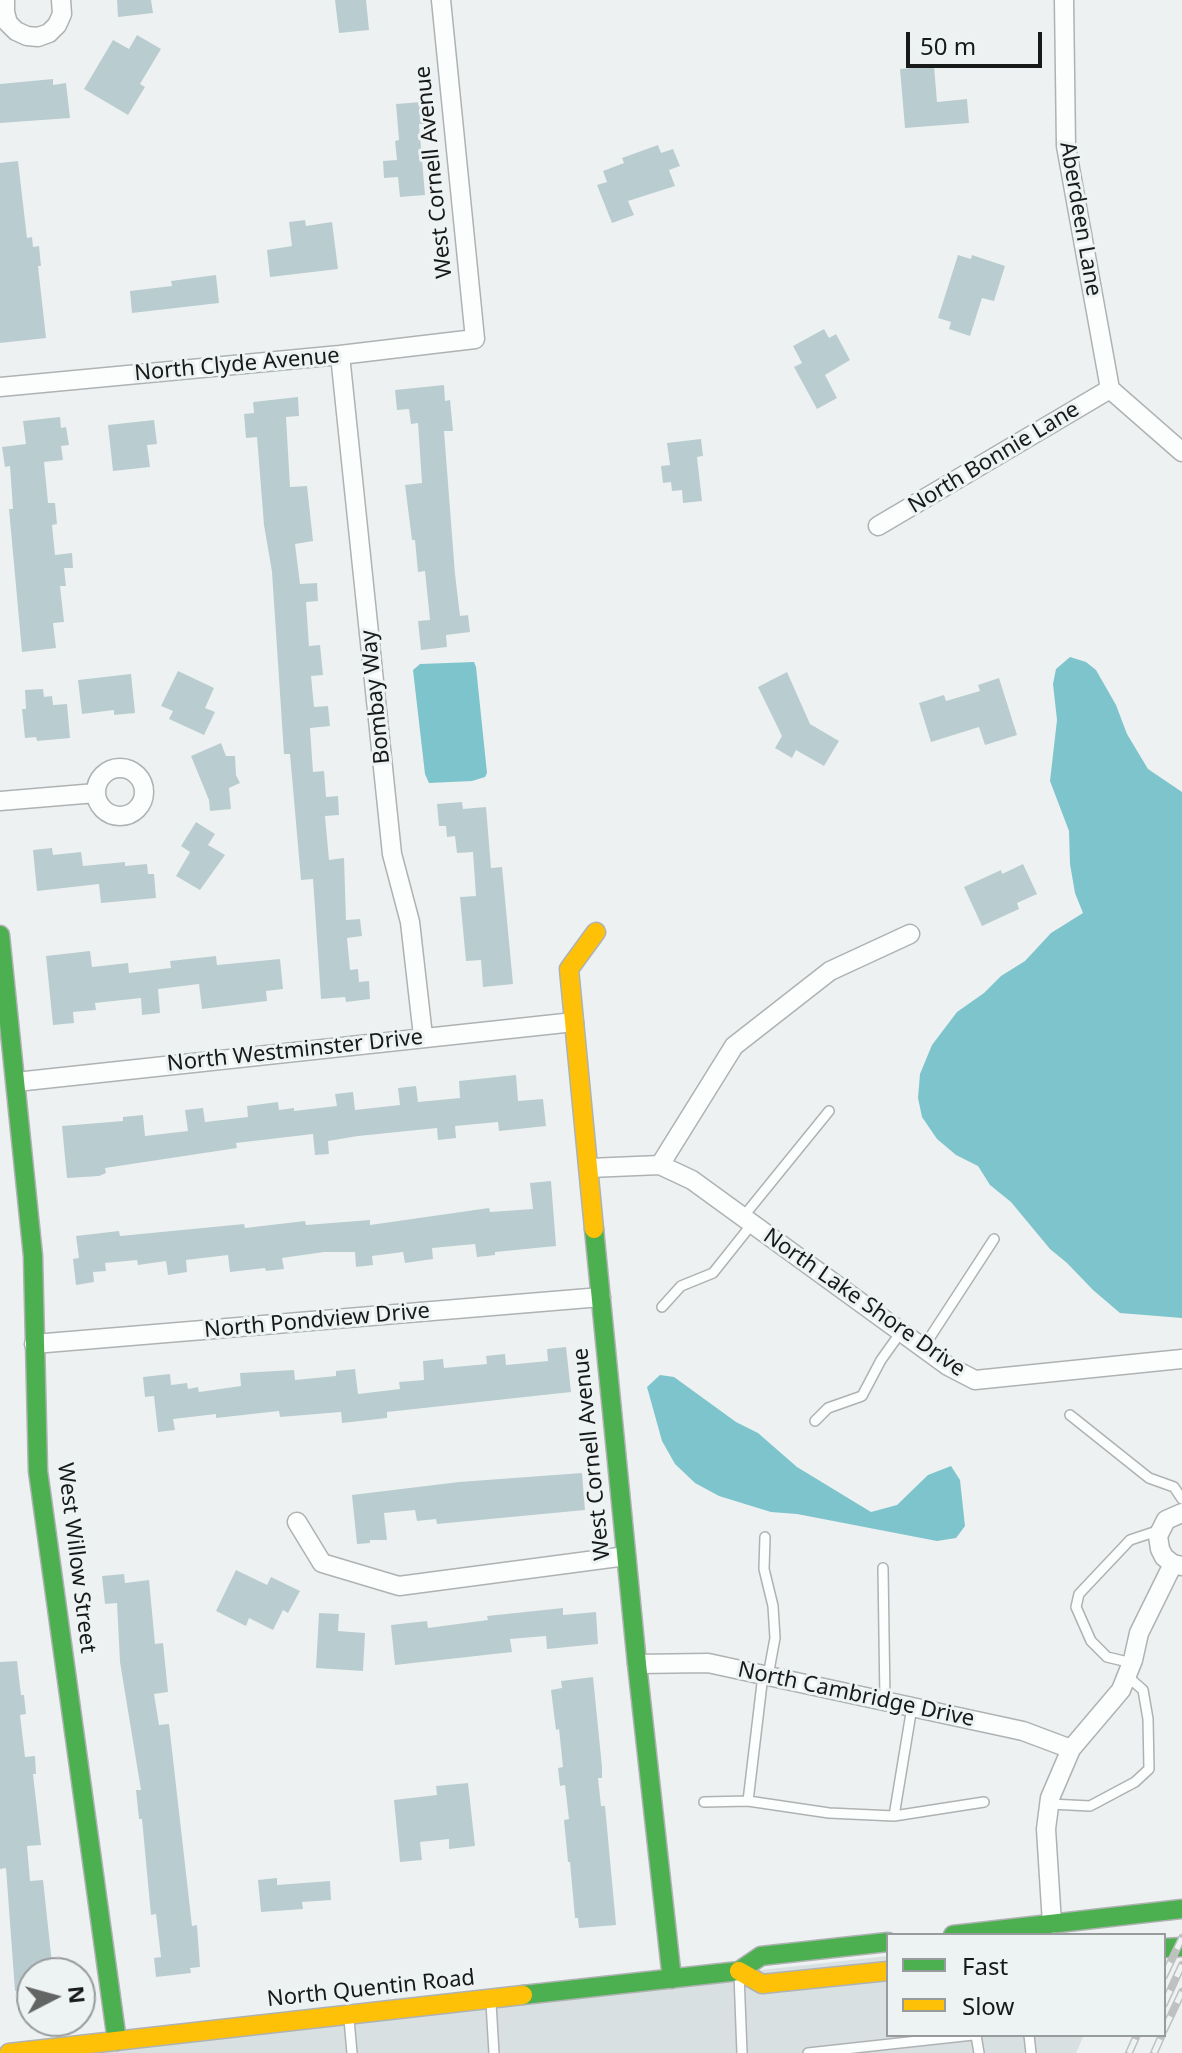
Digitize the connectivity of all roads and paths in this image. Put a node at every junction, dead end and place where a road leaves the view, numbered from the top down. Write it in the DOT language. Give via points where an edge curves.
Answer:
graph roads {
  1 [pos="61,0"];
  2 [pos="441,0"];
  3 [pos="1064,0"];
  4 [pos="3,8"];
  5 [pos="475,339"];
  6 [pos="340,355"];
  7 [pos="0,387"];
  8 [pos="1110,389"];
  9 [pos="1182,452"];
  10 [pos="878,526"];
  11 [pos="96,793"];
  12 [pos="0,801"];
  13 [pos="596,932"];
  14 [pos="910,934"];
  15 [pos="0,935"];
  16 [pos="574,1022"];
  17 [pos="423,1036"];
  18 [pos="16,1082"];
  19 [pos="829,1111"];
  20 [pos="660,1165"];
  21 [pos="589,1168"];
  22 [pos="748,1220"];
  23 [pos="994,1239"];
  24 [pos="601,1297"];
  25 [pos="662,1307"];
  26 [pos="901,1332"];
  27 [pos="34,1344"];
  28 [pos="923,1348"];
  29 [pos="1182,1359"];
  30 [pos="1070,1415"];
  31 [pos="815,1421"];
  32 [pos="1182,1499"];
  33 [pos="1182,1513"];
  34 [pos="297,1522"];
  35 [pos="1160,1530"];
  36 [pos="765,1537"];
  37 [pos="626,1556"];
  38 [pos="1178,1565"];
  39 [pos="883,1568"];
  40 [pos="637,1664"];
  41 [pos="1129,1670"];
  42 [pos="766,1675"];
  43 [pos="885,1701"];
  44 [pos="912,1707"];
  45 [pos="1071,1749"];
  46 [pos="748,1801"];
  47 [pos="704,1802"];
  48 [pos="984,1802"];
  49 [pos="1050,1804"];
  50 [pos="894,1816"];
  51 [pos="1182,1909"];
  52 [pos="1052,1924"];
  53 [pos="971,1933"];
  54 [pos="886,1942"];
  55 [pos="739,1971"];
  56 [pos="886,1971"];
  57 [pos="672,1979"];
  58 [pos="491,2000"];
  59 [pos="348,2016"];
  60 [pos="956,2037"];
  61 [pos="120,2045"];
  62 [pos="9,2053"];
  63 [pos="352,2053"];
  64 [pos="494,2053"];
  65 [pos="742,2053"];
  66 [pos="808,2053"];
  1 -- 4 [label="street" via="57,25 38,37 16,31"];
  2 -- 5 [label="street, West Cornell Avenue"];
  3 -- 8 [label="street, Aberdeen Lane" via="1066,146"];
  5 -- 6 [label="street, North Clyde Avenue"];
  6 -- 7 [label="street, North Clyde Avenue"];
  6 -- 17 [label="street, Bombay Way" via="392,854 410,922"];
  8 -- 9 [label="street"];
  8 -- 10 [label="street, North Bonnie Lane"];
  11 -- 12 [label="street"];
  13 -- 16 [label="street, West Cornell Avenue" via="569,969"];
  14 -- 20 [label="street" via="830,971 734,1046"];
  15 -- 18 [label="street, West Willow Street"];
  16 -- 17 [label="street, North Westminster Drive"];
  16 -- 21 [label="street, West Cornell Avenue"];
  17 -- 18 [label="street, North Westminster Drive"];
  18 -- 27 [label="street, West Willow Street" via="33,1256"];
  19 -- 22 [label="lane"];
  20 -- 21 [label="street, North Lake Shore Drive"];
  20 -- 22 [label="street, North Lake Shore Drive" via="692,1180"];
  21 -- 24 [label="street, West Cornell Avenue"];
  22 -- 25 [label="lane" via="713,1273 681,1286"];
  22 -- 26 [label="street, North Lake Shore Drive"];
  23 -- 28 [label="lane"];
  24 -- 27 [label="street, North Pondview Drive"];
  24 -- 37 [label="street, West Cornell Avenue"];
  26 -- 28 [label="street, North Lake Shore Drive"];
  26 -- 31 [label="lane" via="862,1396 828,1408"];
  27 -- 61 [label="street, West Willow Street" via="38,1471"];
  28 -- 29 [label="street, North Lake Shore Drive" via="975,1380"];
  30 -- 32 [label="lane" via="1149,1478 1174,1487"];
  33 -- 35 [label="street" via="1166,1520"];
  34 -- 37 [label="street" via="322,1563 399,1586"];
  35 -- 38 [label="street" via="1160,1549"];
  35 -- 41 [label="lane" via="1130,1540 1079,1594 1076,1607 1091,1641"];
  36 -- 42 [label="lane" via="764,1569 775,1638"];
  37 -- 40 [label="street, West Cornell Avenue"];
  38 -- 41 [label="street" via="1139,1633"];
  39 -- 43 [label="lane"];
  40 -- 42 [label="street, North Cambridge Drive" via="708,1663"];
  40 -- 57 [label="street, West Cornell Avenue"];
  41 -- 45 [label="street" via="1121,1690"];
  41 -- 49 [label="lane" via="1143,1690 1149,1769 1090,1806"];
  42 -- 43 [label="street, North Cambridge Drive"];
  42 -- 46 [label="lane"];
  43 -- 44 [label="street, North Cambridge Drive"];
  44 -- 45 [label="street, North Cambridge Drive" via="1023,1731"];
  44 -- 50 [label="lane"];
  45 -- 49 [label="street"];
  46 -- 47 [label="lane"];
  46 -- 50 [label="lane"];
  48 -- 50 [label="lane"];
  49 -- 52 [label="street" via="1046,1829"];
  51 -- 52 [label="street"];
  52 -- 53 [label="street"];
  54 -- 55 [label="street, North Quentin Road" via="761,1956"];
  55 -- 56 [label="street, North Quentin Road" via="762,1984"];
  55 -- 57 [label="street, North Quentin Road"];
  55 -- 65 [label="lane"];
  57 -- 58 [label="street, North Quentin Road"];
  58 -- 59 [label="street, North Quentin Road"];
  58 -- 64 [label="lane"];
  59 -- 61 [label="street, North Quentin Road"];
  59 -- 63 [label="lane"];
  60 -- 66 [label="lane"];
  61 -- 62 [label="street, North Quentin Road"];
}
